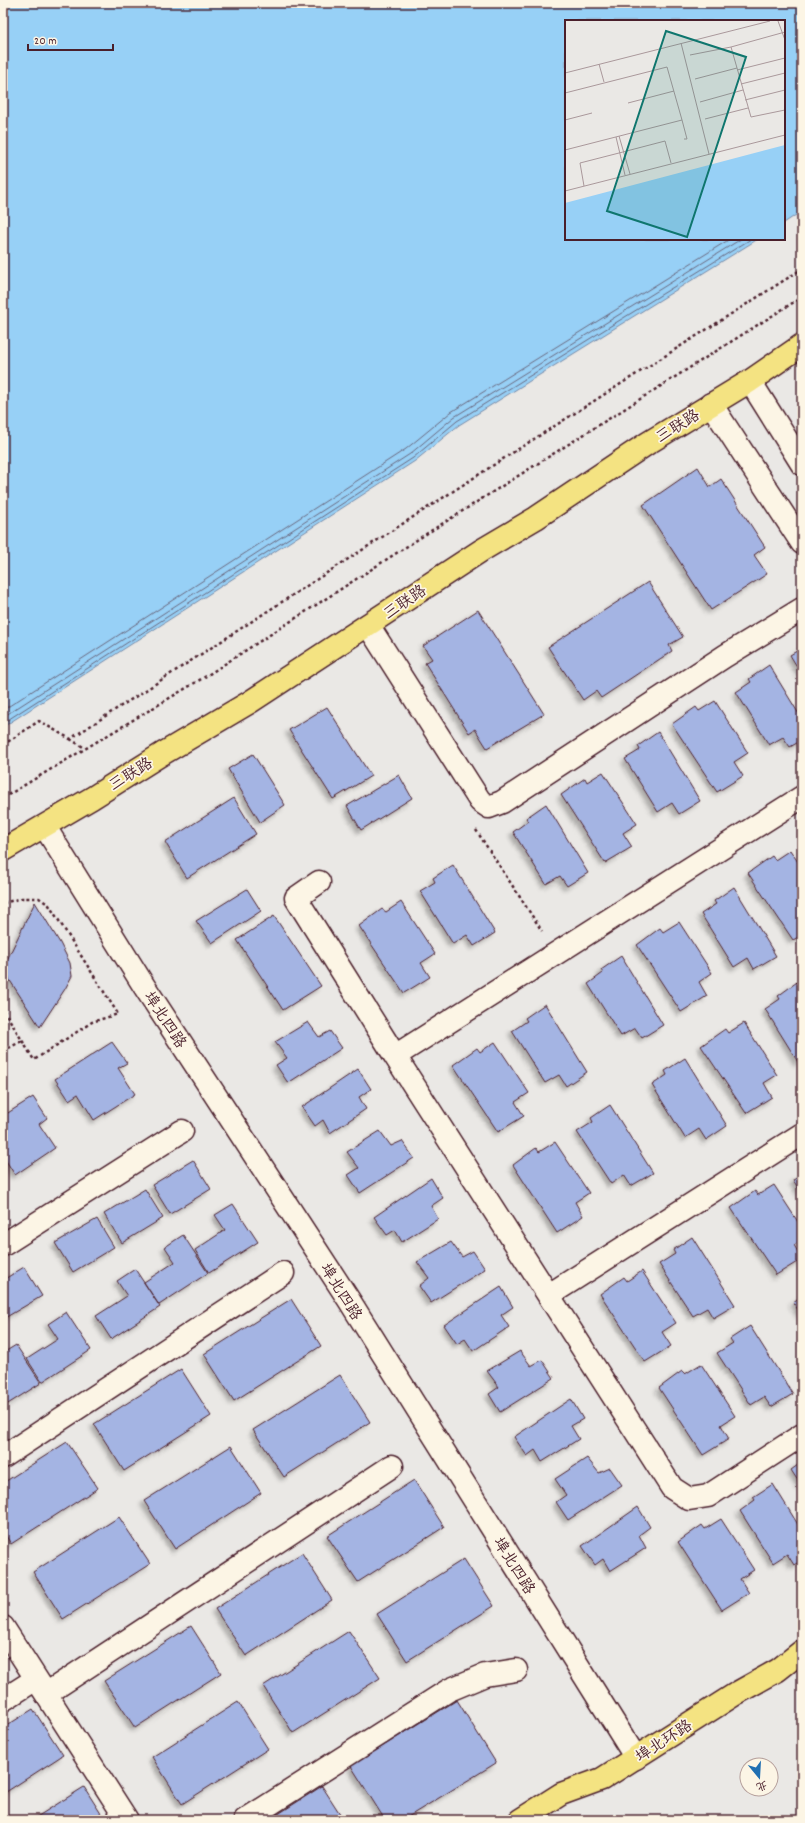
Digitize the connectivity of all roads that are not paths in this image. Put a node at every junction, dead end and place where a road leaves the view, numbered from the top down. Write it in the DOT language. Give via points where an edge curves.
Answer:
graph roads {
  1 [pos="802,345"];
  2 [pos="750,381"];
  3 [pos="711,404"];
  4 [pos="802,464"];
  5 [pos="802,543"];
  6 [pos="802,609"];
  7 [pos="368,625"];
  8 [pos="802,797"];
  9 [pos="45,827"];
  10 [pos="3,850"];
  11 [pos="319,882"];
  12 [pos="396,1056"];
  13 [pos="182,1131"];
  14 [pos="802,1134"];
  15 [pos="3,1245"];
  16 [pos="283,1273"];
  17 [pos="549,1296"];
  18 [pos="802,1435"];
  19 [pos="3,1458"];
  20 [pos="392,1466"];
  21 [pos="3,1627"];
  22 [pos="802,1651"];
  23 [pos="516,1670"];
  24 [pos="41,1686"];
  25 [pos="3,1700"];
  26 [pos="636,1758"];
  27 [pos="128,1820"];
  28 [pos="245,1820"];
  29 [pos="520,1820"];
  1 -- 2 [label="main road, 三联路"];
  2 -- 3 [label="main road, 三联路"];
  2 -- 4 [label="street"];
  3 -- 5 [label="street"];
  3 -- 7 [label="main road, 三联路"];
  6 -- 7 [label="street" via="725,656 502,802 489,807 480,801"];
  7 -- 9 [label="main road, 三联路" via="250,702"];
  8 -- 12 [label="street"];
  9 -- 10 [label="main road, 三联路"];
  9 -- 26 [label="street, 埠北四路" via="144,986 349,1300"];
  11 -- 12 [label="street" via="296,898"];
  12 -- 17 [label="street"];
  13 -- 15 [label="street"];
  14 -- 17 [label="street"];
  16 -- 19 [label="street"];
  17 -- 18 [label="street" via="672,1488 689,1499 708,1496"];
  20 -- 24 [label="street"];
  21 -- 24 [label="street"];
  22 -- 26 [label="main road, 埠北环路" via="778,1670 737,1693"];
  23 -- 28 [label="street" via="485,1675 449,1690"];
  24 -- 25 [label="street"];
  24 -- 27 [label="street"];
  26 -- 29 [label="main road, 埠北环路" via="602,1779 561,1794"];
}
